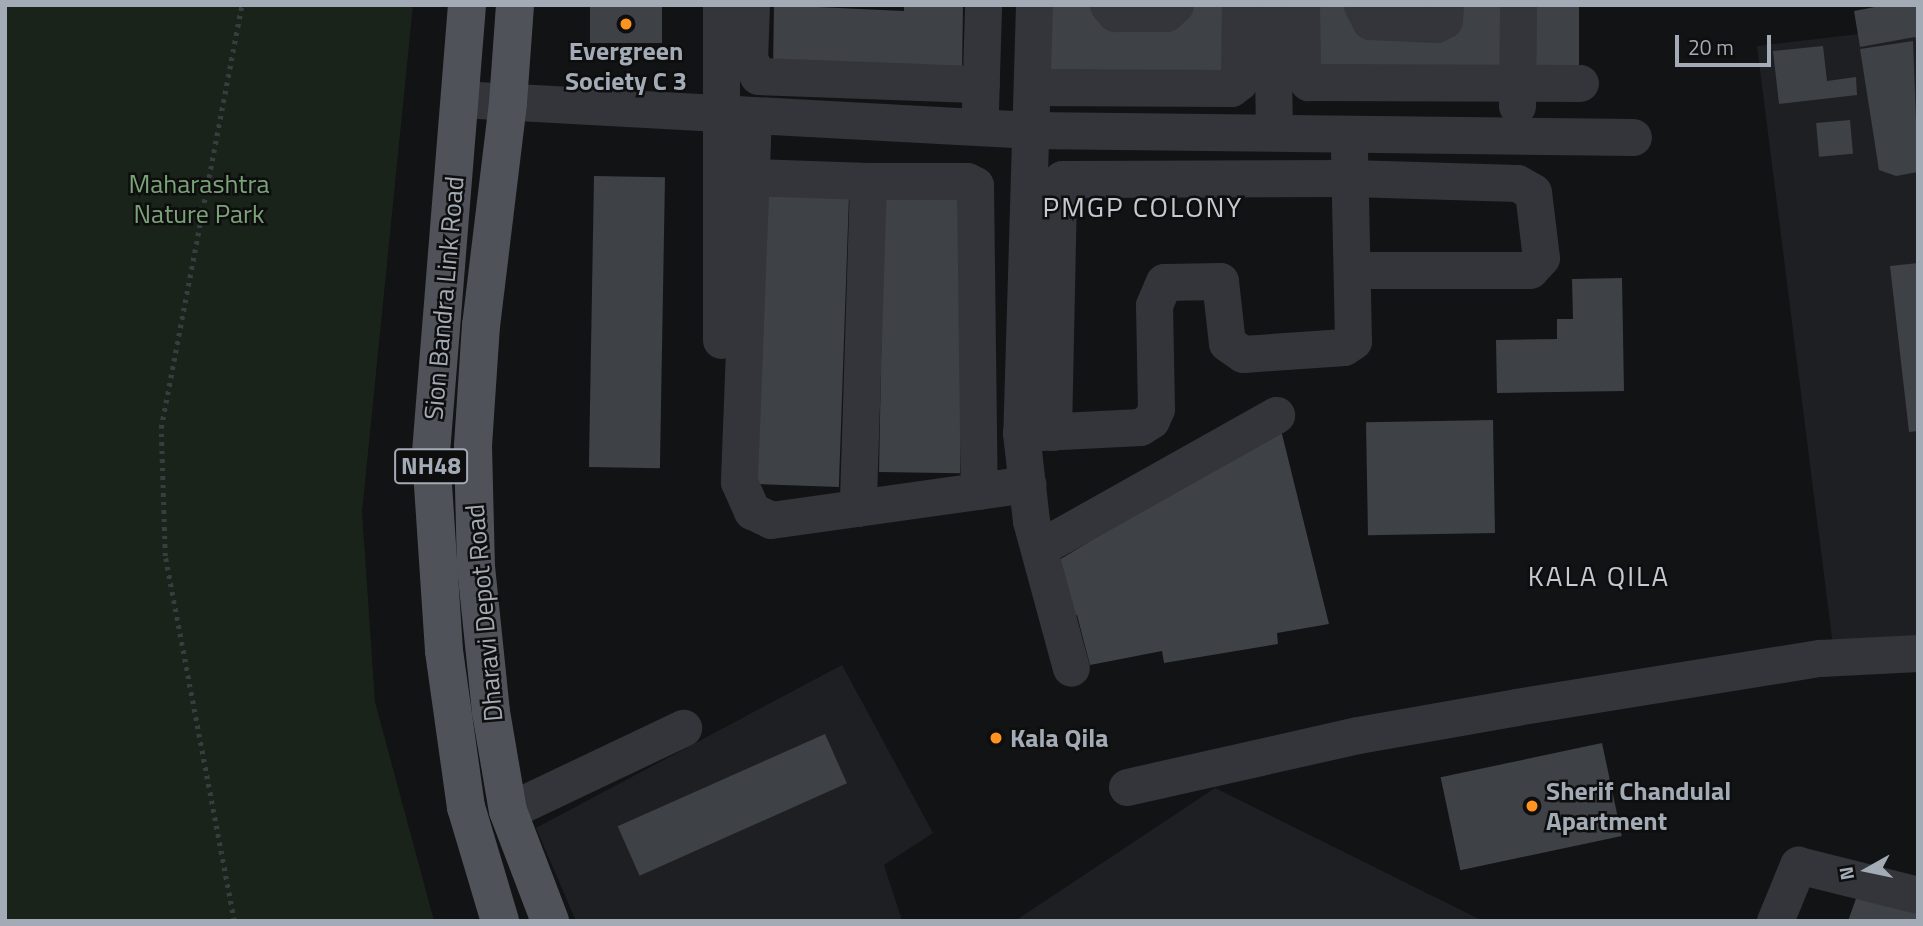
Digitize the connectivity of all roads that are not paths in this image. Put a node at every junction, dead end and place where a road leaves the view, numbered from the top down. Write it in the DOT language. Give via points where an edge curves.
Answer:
graph roads {
  1 [pos="467,5"];
  2 [pos="515,5"];
  3 [pos="721,5"];
  4 [pos="751,5"];
  5 [pos="983,5"];
  6 [pos="1034,5"];
  7 [pos="1108,5"];
  8 [pos="1175,5"];
  9 [pos="1362,5"];
  10 [pos="1445,5"];
  11 [pos="1518,5"];
  12 [pos="1271,20"];
  13 [pos="1518,83"];
  14 [pos="1580,83"];
  15 [pos="981,84"];
  16 [pos="1033,87"];
  17 [pos="460,99"];
  18 [pos="508,103"];
  19 [pos="736,114"];
  20 [pos="980,127"];
  21 [pos="1031,130"];
  22 [pos="1273,131"];
  23 [pos="1346,133"];
  24 [pos="1517,135"];
  25 [pos="1633,137"];
  26 [pos="750,177"];
  27 [pos="1350,177"];
  28 [pos="868,181"];
  29 [pos="1353,270"];
  30 [pos="1276,415"];
  31 [pos="1037,433"];
  32 [pos="722,470"];
  33 [pos="1027,484"];
  34 [pos="979,491"];
  35 [pos="858,508"];
  36 [pos="1039,548"];
  37 [pos="1918,653"];
  38 [pos="1071,668"];
  39 [pos="683,728"];
  40 [pos="1127,787"];
  41 [pos="508,811"];
  42 [pos="1918,895"];
  43 [pos="500,921"];
  44 [pos="550,921"];
  45 [pos="1775,921"];
  1 -- 17 [label="main road, Sion Bandra Link Road / NH48"];
  2 -- 18 [label="main road, Dharavi Depot Road"];
  3 -- 19 [label="street"];
  4 -- 15 [label="street" via="749,59 758,76"];
  5 -- 15 [label="street"];
  6 -- 16 [label="street"];
  7 -- 8 [label="street" via="1115,13 1166,13"];
  9 -- 10 [label="street" via="1370,22 1436,24 1444,20"];
  11 -- 13 [label="street"];
  12 -- 13 [label="street" via="1313,84"];
  12 -- 16 [label="street" via="1239,82 1231,88"];
  12 -- 22 [label="street"];
  13 -- 14 [label="street"];
  13 -- 24 [label="street"];
  15 -- 20 [label="street"];
  16 -- 21 [label="street"];
  17 -- 18 [label="street"];
  17 -- 43 [label="main road, Sion Bandra Link Road / NH48" via="431,455 435,559 466,807"];
  18 -- 19 [label="street"];
  18 -- 41 [label="main road, Dharavi Depot Road" via="481,325 473,446 481,638"];
  19 -- 20 [label="street"];
  19 -- 26 [label="street"];
  19 -- 32 [label="street"];
  20 -- 21 [label="street"];
  21 -- 22 [label="street"];
  21 -- 31 [label="street"];
  22 -- 23 [label="street"];
  23 -- 24 [label="street"];
  23 -- 27 [label="street"];
  24 -- 25 [label="street"];
  26 -- 28 [label="street"];
  26 -- 35 [label="street" via="739,482 743,497 752,511 771,520"];
  27 -- 29 [label="street"];
  27 -- 29 [label="street" via="1525,184 1535,196 1541,258 1530,270"];
  27 -- 31 [label="street" via="1062,179"];
  28 -- 34 [label="street" via="967,181 975,185"];
  28 -- 35 [label="street"];
  29 -- 31 [label="street" via="1353,341 1344,347 1234,351 1227,343 1220,281 1164,282 1154,305 1156,409 1151,420 1140,427"];
  30 -- 36 [label="street"];
  31 -- 33 [label="street"];
  33 -- 34 [label="street"];
  33 -- 36 [label="street"];
  34 -- 35 [label="street"];
  36 -- 38 [label="street"];
  37 -- 40 [label="street" via="1820,658 1516,707"];
  39 -- 41 [label="street"];
  41 -- 44 [label="main road, Dharavi Depot Road"];
  42 -- 45 [label="street" via="1797,865"];
}
